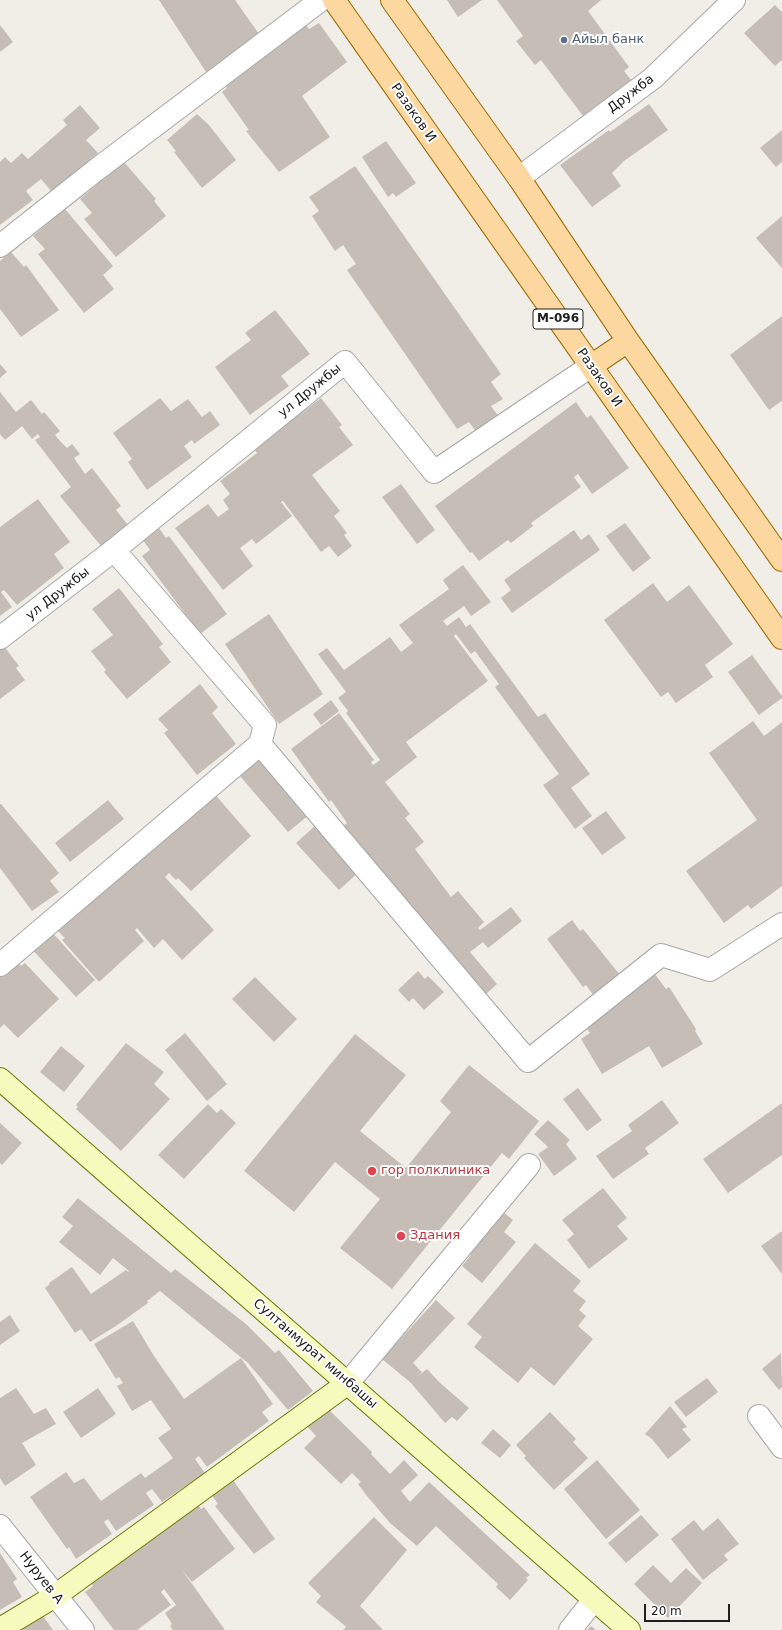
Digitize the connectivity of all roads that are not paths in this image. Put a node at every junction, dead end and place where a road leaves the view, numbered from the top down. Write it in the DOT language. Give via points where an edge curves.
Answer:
graph roads {
  1 [pos="321,0"];
  2 [pos="334,0"];
  3 [pos="392,0"];
  4 [pos="734,0"];
  5 [pos="519,178"];
  6 [pos="0,246"];
  7 [pos="628,341"];
  8 [pos="591,366"];
  9 [pos="114,550"];
  10 [pos="782,560"];
  11 [pos="0,638"];
  12 [pos="782,638"];
  13 [pos="260,744"];
  14 [pos="782,924"];
  15 [pos="0,964"];
  16 [pos="0,1079"];
  17 [pos="529,1165"];
  18 [pos="348,1383"];
  19 [pos="759,1416"];
  20 [pos="782,1447"];
  21 [pos="0,1526"];
  22 [pos="54,1596"];
  23 [pos="593,1601"];
  24 [pos="0,1629"];
  25 [pos="83,1630"];
  26 [pos="570,1630"];
  27 [pos="629,1630"];
  1 -- 6 [label="street"];
  2 -- 8 [label="main road, Разаков И / М-096"];
  3 -- 5 [label="main road"];
  4 -- 5 [label="street, Дружба" via="653,78"];
  5 -- 7 [label="main road"];
  7 -- 8 [label="main road, ул Дружбы"];
  7 -- 10 [label="main road"];
  8 -- 9 [label="street, ул Дружбы" via="434,472 345,362"];
  8 -- 12 [label="main road, Разаков И / М-096"];
  9 -- 11 [label="street, ул Дружбы"];
  9 -- 13 [label="street" via="265,725"];
  13 -- 14 [label="street" via="528,1061 662,955 710,970"];
  13 -- 15 [label="street"];
  16 -- 18 [label="street, Султанмурат минбашы"];
  17 -- 18 [label="street"];
  18 -- 22 [label="street"];
  18 -- 23 [label="street, Султанмурат минбашы"];
  19 -- 20 [label="street"];
  21 -- 22 [label="street, Нуруев А"];
  22 -- 24 [label="street"];
  22 -- 25 [label="street, Нуруев А"];
  23 -- 26 [label="street"];
  23 -- 27 [label="street, Султанмурат минбашы"];
}
